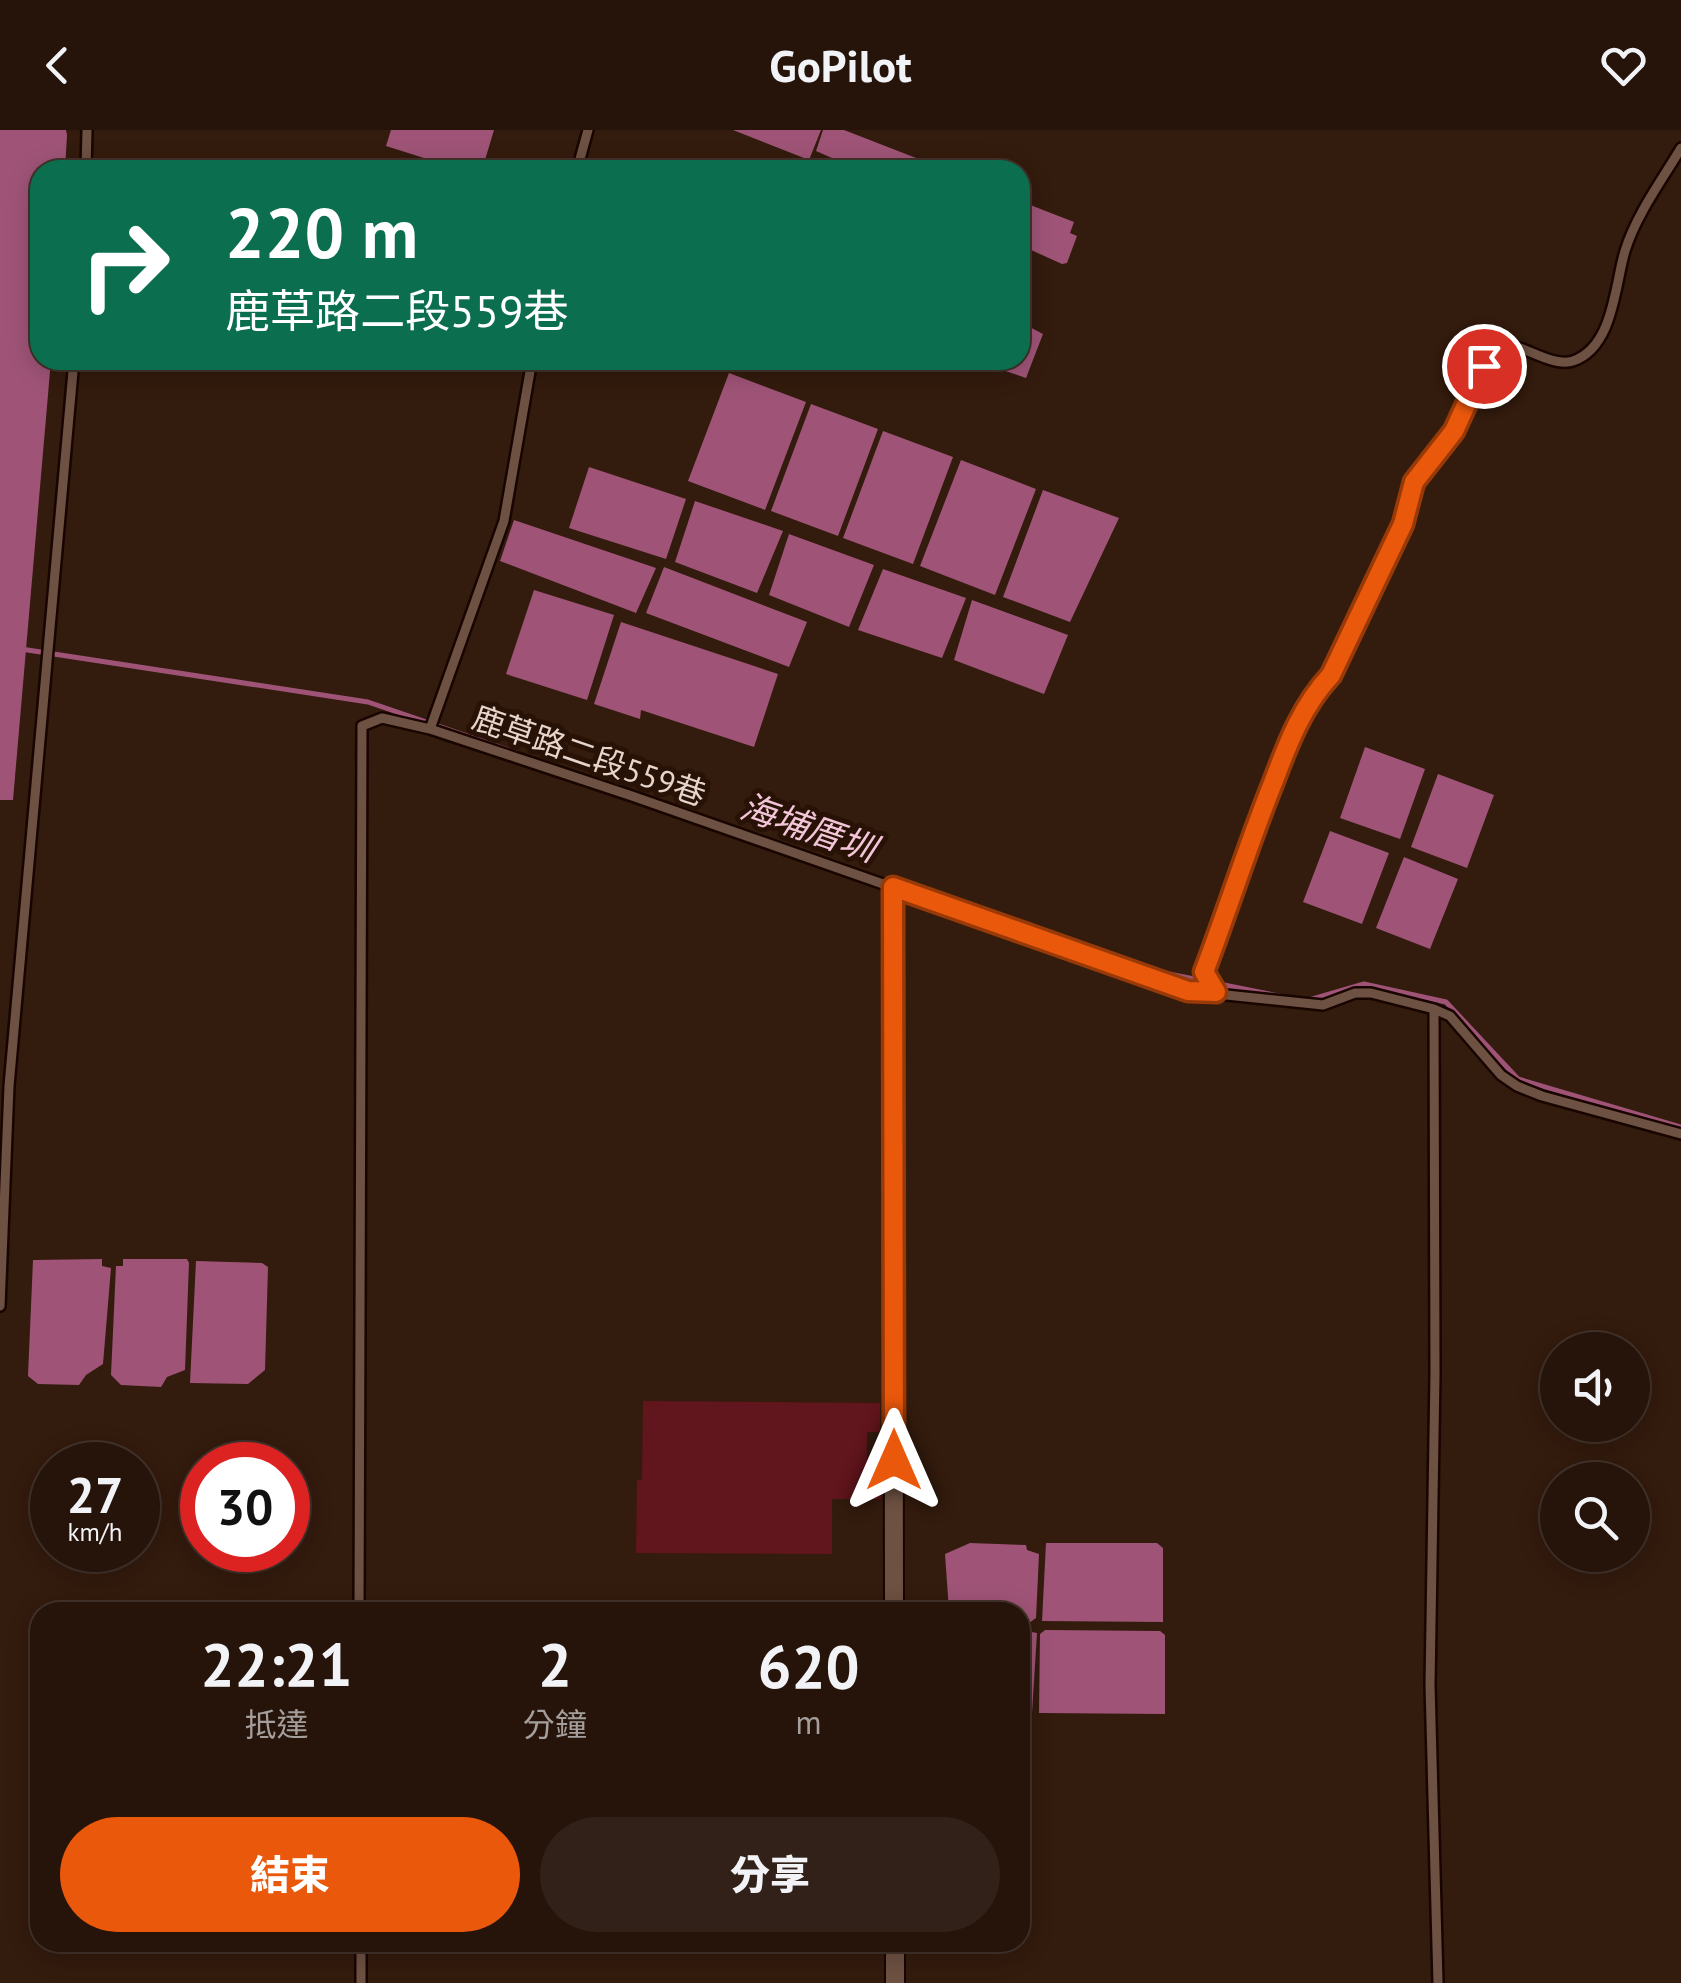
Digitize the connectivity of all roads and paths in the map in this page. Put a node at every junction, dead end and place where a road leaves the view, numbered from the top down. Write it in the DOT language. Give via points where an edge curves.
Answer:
graph roads {
  1 [pos="87,130"];
  2 [pos="588,130"];
  3 [pos="1681,148"];
  4 [pos="86,160"];
  5 [pos="580,160"];
  6 [pos="73,370"];
  7 [pos="530,370"];
  8 [pos="430,729"];
  9 [pos="893,887"];
  10 [pos="1216,992"];
  11 [pos="1434,1009"];
  12 [pos="1681,1134"];
  13 [pos="0,1306"];
  14 [pos="359,1602"];
  15 [pos="894,1602"];
  16 [pos="362,1952"];
  17 [pos="895,1952"];
  18 [pos="361,1983"];
  19 [pos="895,1983"];
  20 [pos="1438,1983"];
  1 -- 4 [label="lane"];
  2 -- 5 [label="lane"];
  3 -- 10 [label="lane" via="1625,251 1614,306 1588,350 1560,362 1513,346 1484,366 1454,431 1414,482 1403,524 1331,675 1300,717 1253,832 1204,972"];
  6 -- 13 [label="lane" via="9,1086"];
  7 -- 8 [label="lane" via="504,521"];
  8 -- 9 [label="lane, 鹿草路二段559巷"];
  8 -- 14 [label="lane, 鹿草路二段559巷" via="382,718 362,726"];
  9 -- 10 [label="lane, 鹿草路二段559巷" via="1188,991"];
  9 -- 15 [label="street"];
  10 -- 11 [label="lane, 鹿草路二段559巷" via="1323,1005 1371,992"];
  11 -- 12 [label="lane, 鹿草路二段559巷" via="1450,1016 1517,1086"];
  11 -- 20 [label="lane" via="1430,1685"];
  16 -- 18 [label="lane"];
  17 -- 19 [label="street"];
}
